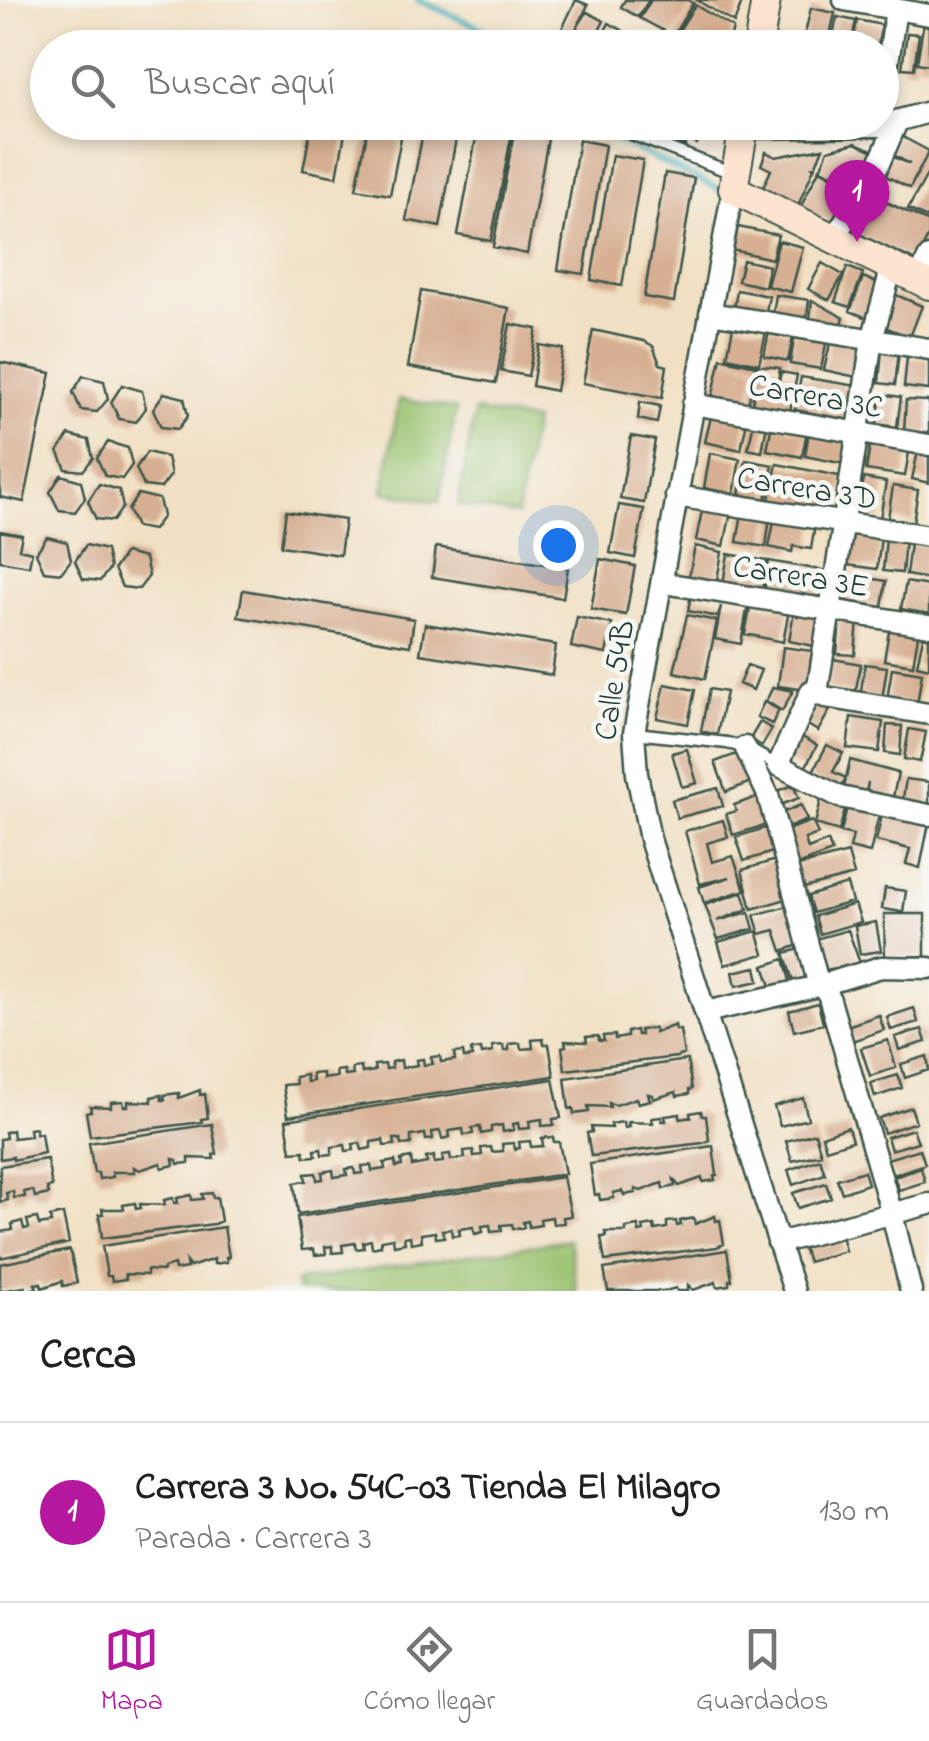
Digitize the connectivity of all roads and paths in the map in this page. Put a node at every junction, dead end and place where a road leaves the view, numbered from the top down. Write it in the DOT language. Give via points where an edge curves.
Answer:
graph roads {
  1 [pos="766,0"];
  2 [pos="844,0"];
  3 [pos="896,10"];
  4 [pos="929,15"];
  5 [pos="761,30"];
  6 [pos="893,30"];
  7 [pos="929,112"];
  8 [pos="899,119"];
  9 [pos="640,140"];
  10 [pos="741,140"];
  11 [pos="881,140"];
  12 [pos="734,182"];
  13 [pos="834,238"];
  14 [pos="892,266"];
  15 [pos="926,274"];
  16 [pos="710,312"];
  17 [pos="872,340"];
  18 [pos="929,349"];
  19 [pos="693,404"];
  20 [pos="859,433"];
  21 [pos="929,445"];
  22 [pos="676,496"];
  23 [pos="844,525"];
  24 [pos="929,536"];
  25 [pos="664,583"];
  26 [pos="828,610"];
  27 [pos="929,626"];
  28 [pos="814,692"];
  29 [pos="929,714"];
  30 [pos="634,733"];
  31 [pos="745,747"];
  32 [pos="778,765"];
  33 [pos="929,814"];
  34 [pos="928,972"];
  35 [pos="822,985"];
  36 [pos="706,1012"];
  37 [pos="929,1204"];
  38 [pos="892,1214"];
  39 [pos="778,1243"];
  40 [pos="794,1291"];
  41 [pos="911,1291"];
  1 -- 5 [label="street"];
  2 -- 3 [label="street"];
  3 -- 4 [label="street"];
  3 -- 6 [label="street"];
  7 -- 8 [label="street"];
  9 -- 12 [label="lane"];
  10 -- 12 [label="street, Calle 54B"];
  11 -- 13 [label="street" via="876,170"];
  12 -- 13 [label="street"];
  12 -- 16 [label="street, Calle 54B"];
  13 -- 14 [label="street"];
  14 -- 15 [label="street"];
  14 -- 17 [label="street"];
  16 -- 17 [label="street"];
  16 -- 19 [label="street, Calle 54B"];
  17 -- 18 [label="street"];
  17 -- 20 [label="street"];
  19 -- 20 [label="street, Carrera 3C"];
  19 -- 22 [label="street, Calle 54B"];
  20 -- 21 [label="street, Carrera 3C"];
  20 -- 23 [label="street"];
  22 -- 23 [label="street, Carrera 3D"];
  22 -- 25 [label="street, Calle 54B"];
  23 -- 24 [label="street, Carrera 3D"];
  23 -- 26 [label="street"];
  25 -- 26 [label="street, Carrera 3E"];
  25 -- 30 [label="street, Calle 54B"];
  26 -- 27 [label="street, Carrera 3E"];
  26 -- 28 [label="street"];
  28 -- 29 [label="street"];
  28 -- 32 [label="street"];
  30 -- 31 [label="lane"];
  30 -- 36 [label="street, Calle 54B" via="650,840"];
  31 -- 32 [label="lane"];
  31 -- 35 [label="street" via="768,795"];
  32 -- 33 [label="street" via="840,797"];
  34 -- 35 [label="street" via="881,967"];
  35 -- 36 [label="street"];
  35 -- 38 [label="street"];
  36 -- 39 [label="street, Calle 54B"];
  37 -- 38 [label="street"];
  38 -- 39 [label="street"];
  38 -- 41 [label="street"];
  39 -- 40 [label="street, Calle 54B"];
}
